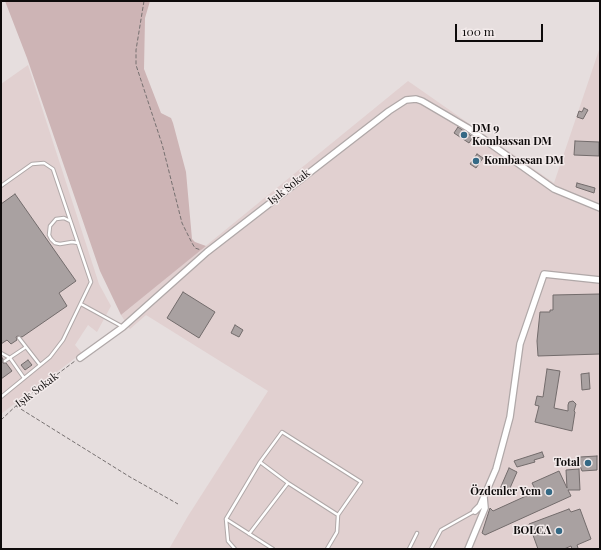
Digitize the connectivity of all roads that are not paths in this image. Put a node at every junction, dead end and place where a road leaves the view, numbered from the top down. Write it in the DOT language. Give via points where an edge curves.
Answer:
graph roads {
  1 [pos="1,186"];
  2 [pos="600,208"];
  3 [pos="71,221"];
  4 [pos="78,243"];
  5 [pos="600,280"];
  6 [pos="81,304"];
  7 [pos="122,327"];
  8 [pos="19,338"];
  9 [pos="26,346"];
  10 [pos="1,353"];
  11 [pos="10,358"];
  12 [pos="80,358"];
  13 [pos="5,361"];
  14 [pos="40,365"];
  15 [pos="24,378"];
  16 [pos="1,397"];
  17 [pos="260,462"];
  18 [pos="288,483"];
  19 [pos="484,497"];
  20 [pos="475,511"];
  21 [pos="338,515"];
  22 [pos="226,519"];
  23 [pos="417,532"];
  24 [pos="249,534"];
  25 [pos="235,549"];
  26 [pos="273,549"];
  27 [pos="327,549"];
  28 [pos="409,549"];
  29 [pos="431,549"];
  30 [pos="468,549"];
  1 -- 3 [label="lane" via="32,164 44,163 53,169"];
  2 -- 7 [label="street, Işık Sokak" via="554,189 468,128 422,101 406,100 207,252"];
  3 -- 4 [label="lane"];
  3 -- 4 [label="lane" via="64,218 56,219 50,226 49,235 55,244"];
  4 -- 6 [label="lane" via="91,282"];
  5 -- 19 [label="street" via="544,274 520,344 510,417 496,469"];
  6 -- 7 [label="lane"];
  6 -- 14 [label="lane" via="63,340"];
  7 -- 12 [label="street, Işık Sokak"];
  8 -- 9 [label="lane"];
  9 -- 11 [label="lane"];
  9 -- 14 [label="lane"];
  10 -- 11 [label="lane"];
  11 -- 13 [label="lane"];
  11 -- 15 [label="lane"];
  14 -- 15 [label="lane"];
  15 -- 16 [label="lane"];
  17 -- 18 [label="lane"];
  17 -- 21 [label="lane" via="282,432 361,482"];
  17 -- 22 [label="lane"];
  18 -- 21 [label="lane"];
  18 -- 24 [label="lane"];
  19 -- 20 [label="street"];
  19 -- 30 [label="street" via="486,508"];
  20 -- 29 [label="lane" via="441,530"];
  21 -- 27 [label="lane" via="337,532"];
  22 -- 24 [label="lane"];
  22 -- 25 [label="lane" via="228,541"];
  23 -- 28 [label="lane"];
  24 -- 26 [label="lane"];
}
